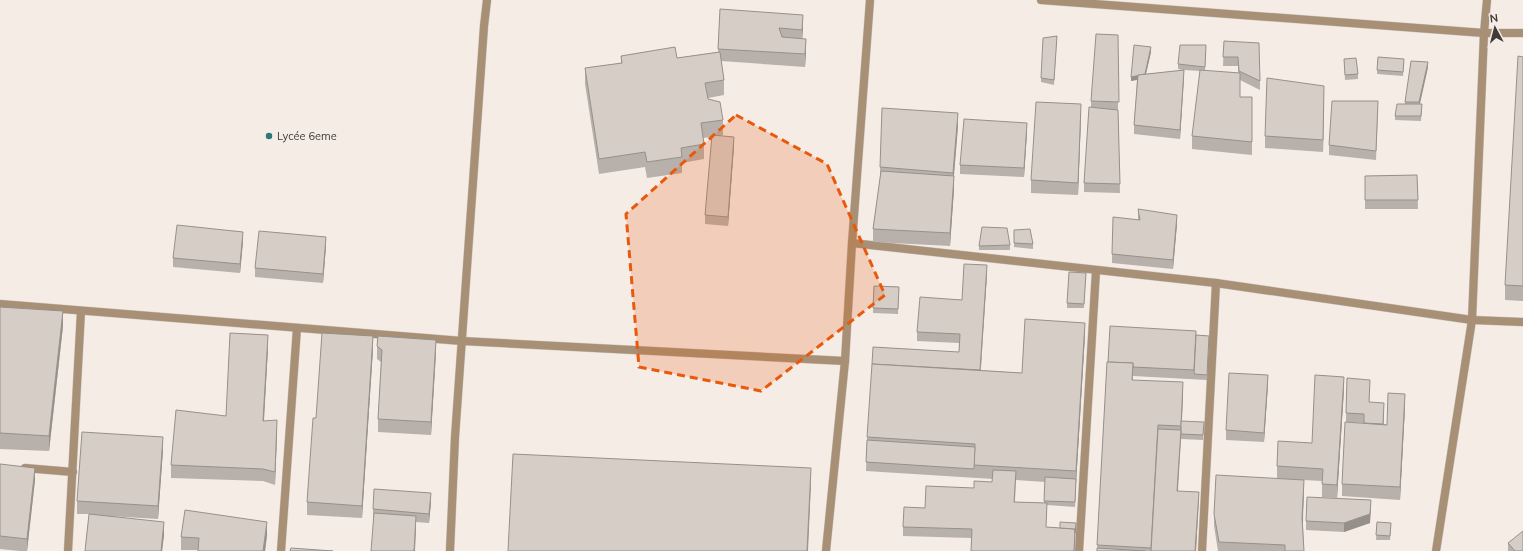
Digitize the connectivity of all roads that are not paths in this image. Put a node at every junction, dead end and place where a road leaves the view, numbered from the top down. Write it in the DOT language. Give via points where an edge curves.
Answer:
graph roads {
  1 [pos="487,0"];
  2 [pos="870,0"];
  3 [pos="1041,0"];
  4 [pos="1487,0"];
  5 [pos="1484,33"];
  6 [pos="1523,33"];
  7 [pos="852,243"];
  8 [pos="1096,271"];
  9 [pos="1216,284"];
  10 [pos="0,304"];
  11 [pos="80,311"];
  12 [pos="1472,320"];
  13 [pos="1523,322"];
  14 [pos="297,328"];
  15 [pos="462,341"];
  16 [pos="845,361"];
  17 [pos="14,467"];
  18 [pos="73,472"];
  19 [pos="68,551"];
  20 [pos="281,551"];
  21 [pos="450,551"];
  22 [pos="826,551"];
  23 [pos="1079,551"];
  24 [pos="1202,551"];
  25 [pos="1436,551"];
  1 -- 15 [label="street"];
  2 -- 7 [label="street"];
  3 -- 5 [label="street"];
  4 -- 5 [label="street"];
  5 -- 6 [label="street"];
  5 -- 12 [label="street"];
  7 -- 8 [label="street"];
  7 -- 16 [label="street"];
  8 -- 9 [label="street"];
  8 -- 23 [label="street"];
  9 -- 12 [label="street"];
  9 -- 24 [label="street"];
  10 -- 11 [label="street"];
  11 -- 14 [label="street"];
  11 -- 18 [label="street"];
  12 -- 13 [label="street"];
  12 -- 25 [label="street"];
  14 -- 15 [label="street"];
  14 -- 20 [label="street"];
  15 -- 16 [label="street"];
  15 -- 21 [label="street"];
  16 -- 22 [label="street"];
  17 -- 18 [label="street"];
  18 -- 19 [label="street"];
}
